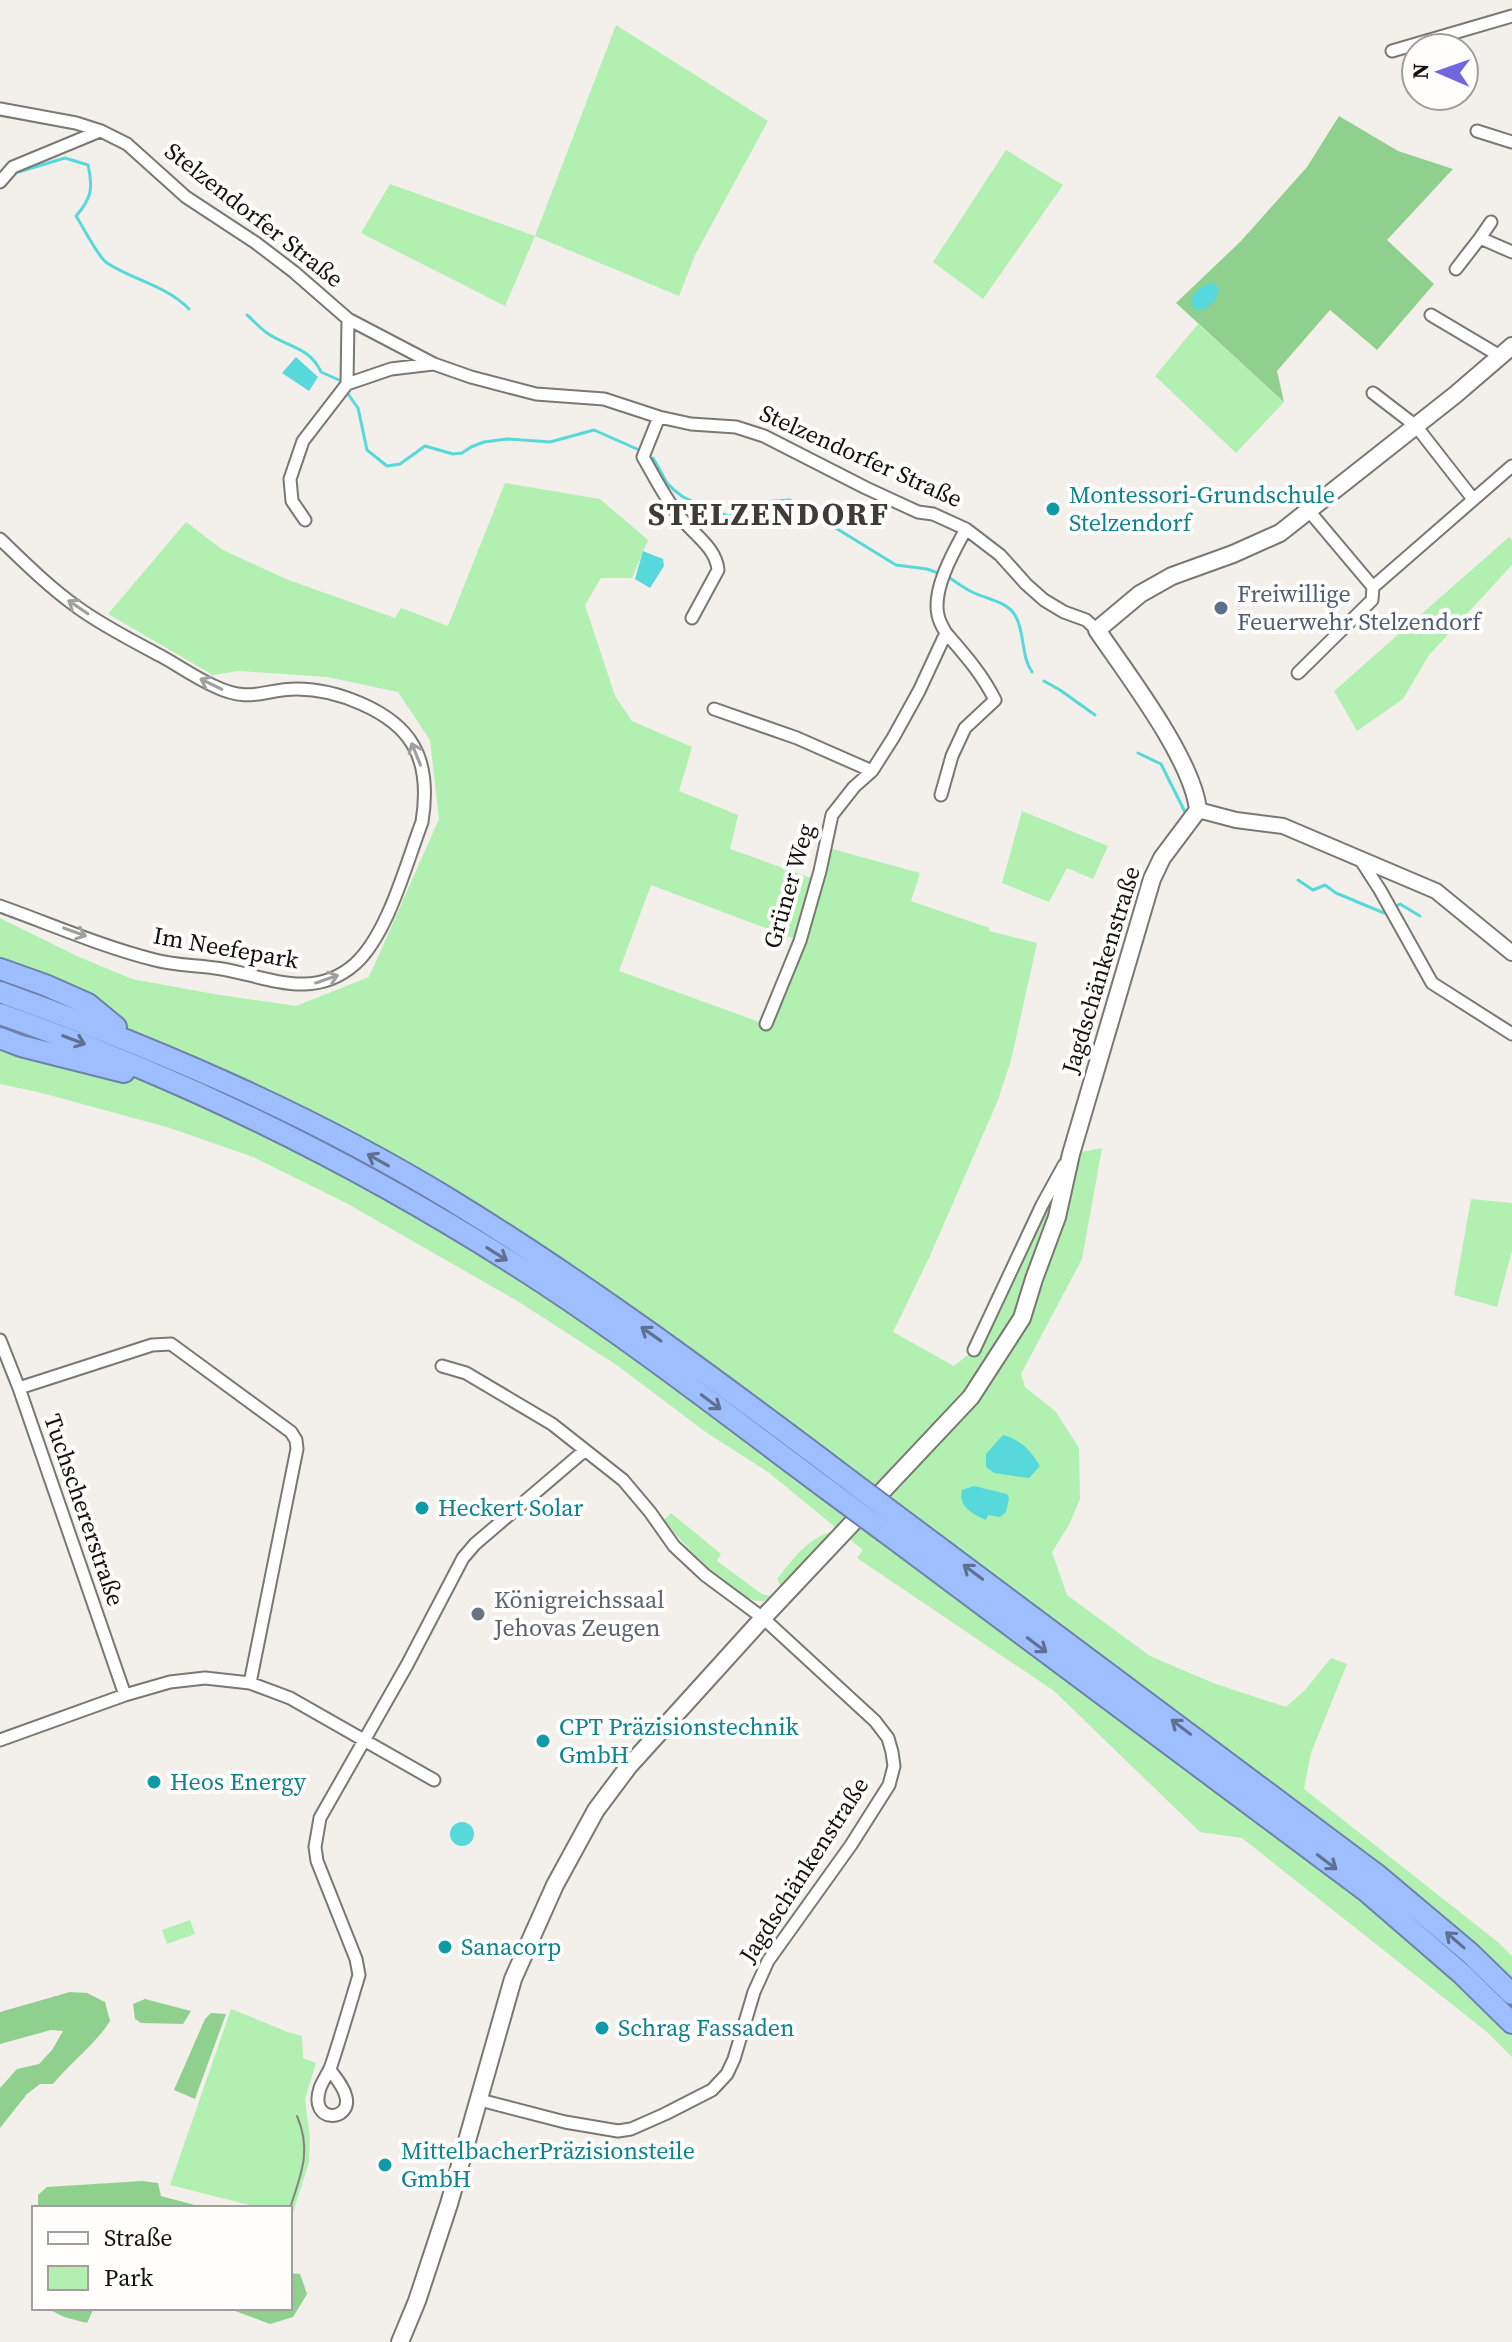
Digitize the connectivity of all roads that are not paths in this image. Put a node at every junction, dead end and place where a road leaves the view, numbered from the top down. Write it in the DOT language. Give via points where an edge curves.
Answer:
graph roads {
  1 [pos="1512,16"];
  2 [pos="1392,51"];
  3 [pos="0,109"];
  4 [pos="101,131"];
  5 [pos="1477,131"];
  6 [pos="1512,142"];
  7 [pos="0,182"];
  8 [pos="1491,222"];
  9 [pos="1480,238"];
  10 [pos="1512,252"];
  11 [pos="1456,269"];
  12 [pos="1431,315"];
  13 [pos="348,319"];
  14 [pos="1506,351"];
  15 [pos="434,364"];
  16 [pos="347,384"];
  17 [pos="1373,393"];
  18 [pos="659,417"];
  19 [pos="1416,426"];
  20 [pos="1512,466"];
  21 [pos="1473,499"];
  22 [pos="1309,511"];
  23 [pos="305,520"];
  24 [pos="966,529"];
  25 [pos="0,539"];
  26 [pos="1373,587"];
  27 [pos="692,618"];
  28 [pos="1097,630"];
  29 [pos="946,633"];
  30 [pos="1298,673"];
  31 [pos="714,709"];
  32 [pos="872,771"];
  33 [pos="941,795"];
  34 [pos="1198,810"];
  35 [pos="1360,859"];
  36 [pos="0,907"];
  37 [pos="1512,953"];
  38 [pos="1,969"];
  39 [pos="0,992"];
  40 [pos="0,1014"];
  41 [pos="766,1024"];
  42 [pos="1512,1034"];
  43 [pos="0,1038"];
  44 [pos="138,1045"];
  45 [pos="230,1107"];
  46 [pos="1071,1154"];
  47 [pos="0,1340"];
  48 [pos="974,1350"];
  49 [pos="442,1366"];
  50 [pos="19,1388"];
  51 [pos="584,1451"];
  52 [pos="842,1488"];
  53 [pos="891,1524"];
  54 [pos="763,1618"];
  55 [pos="250,1683"];
  56 [pos="125,1695"];
  57 [pos="364,1739"];
  58 [pos="0,1740"];
  59 [pos="434,1780"];
  60 [pos="1271,1806"];
  61 [pos="1512,1994"];
  62 [pos="1512,2023"];
  63 [pos="330,2070"];
  64 [pos="480,2100"];
  65 [pos="400,2342"];
  1 -- 2 [label="street"];
  3 -- 4 [label="street, Stelzendorfer Straße"];
  4 -- 7 [label="street" via="13,167"];
  4 -- 13 [label="street, Stelzendorfer Straße" via="127,144 186,197 279,260"];
  5 -- 6 [label="street"];
  8 -- 9 [label="street"];
  9 -- 10 [label="street"];
  9 -- 11 [label="street"];
  12 -- 14 [label="street"];
  13 -- 15 [label="street, Stelzendorfer Straße"];
  13 -- 16 [label="street"];
  14 -- 19 [label="main road"];
  15 -- 16 [label="street" via="391,369"];
  15 -- 18 [label="street, Stelzendorfer Straße" via="506,387 604,399"];
  16 -- 23 [label="street" via="303,441 290,479 292,501"];
  17 -- 19 [label="street"];
  18 -- 24 [label="street, Stelzendorfer Straße" via="764,436 918,512"];
  18 -- 27 [label="street" via="643,457 678,515 717,561 718,570"];
  19 -- 21 [label="street"];
  19 -- 22 [label="main road"];
  20 -- 21 [label="street"];
  21 -- 26 [label="street"];
  22 -- 26 [label="street"];
  22 -- 28 [label="main road" via="1280,533 1172,576 1140,594"];
  24 -- 28 [label="street, Stelzendorfer Straße" via="1044,600"];
  24 -- 29 [label="street" via="939,594 937,614"];
  36 -- 25 [label="street, Im Neefepark, one-way" via="154,960 284,984 315,983 355,964 379,932 425,803 414,746 385,717 333,693 296,689 245,696 214,687 80,610"];
  26 -- 30 [label="street" via="1372,600"];
  28 -- 34 [label="main road, Stelzendorfer Straße" via="1174,748 1197,796"];
  29 -- 32 [label="street, Grüner Weg"];
  29 -- 33 [label="street" via="973,663 995,700 965,728"];
  31 -- 32 [label="street"];
  32 -- 41 [label="street, Grüner Weg" via="832,815 800,941"];
  34 -- 35 [label="street" via="1283,826"];
  34 -- 46 [label="main road, Jagdschänkenstraße" via="1152,879"];
  35 -- 37 [label="street" via="1436,891"];
  35 -- 42 [label="street" via="1432,983"];
  38 -- 44 [label="highway" via="88,1004"];
  39 -- 44 [label="highway"];
  40 -- 45 [label="highway, one-way"];
  43 -- 45 [label="highway" via="118,1070 201,1104"];
  52 -- 44 [label="highway, one-way" via="656,1337 547,1261 330,1133"];
  45 -- 52 [label="highway, one-way" via="326,1154 533,1276"];
  46 -- 48 [label="street, Jagdschänkenstraße"];
  46 -- 54 [label="main road, Jagdschänkenstraße" via="1057,1217 1022,1318 971,1397"];
  47 -- 50 [label="street, Tuchschererstraße"];
  49 -- 51 [label="street, Jagdschänkenstraße" via="466,1373"];
  50 -- 55 [label="street" via="152,1345 171,1344 291,1432 297,1449"];
  50 -- 56 [label="street, Tuchschererstraße"];
  51 -- 54 [label="street, Jagdschänkenstraße" via="623,1480 695,1566"];
  51 -- 57 [label="street" via="463,1558"];
  52 -- 53 [label="highway, bridge"];
  60 -- 53 [label="highway, one-way" via="1244,1773"];
  53 -- 60 [label="highway, one-way" via="1233,1791"];
  54 -- 64 [label="main road, Jagdschänkenstraße" via="629,1766 567,1859 513,1979"];
  54 -- 64 [label="street, Jagdschänkenstraße" via="875,1721 888,1738 894,1766 889,1785 860,1832 768,1961 727,2074 690,2102 618,2131"];
  55 -- 56 [label="street" via="205,1678"];
  55 -- 57 [label="street" via="290,1698"];
  56 -- 58 [label="street"];
  57 -- 59 [label="street"];
  57 -- 63 [label="street" via="320,1818 315,1847 359,1975"];
  61 -- 60 [label="highway, one-way" via="1420,1909"];
  60 -- 62 [label="highway, one-way"];
  64 -- 65 [label="main road, Jagdschänkenstraße" via="436,2246"];
}
